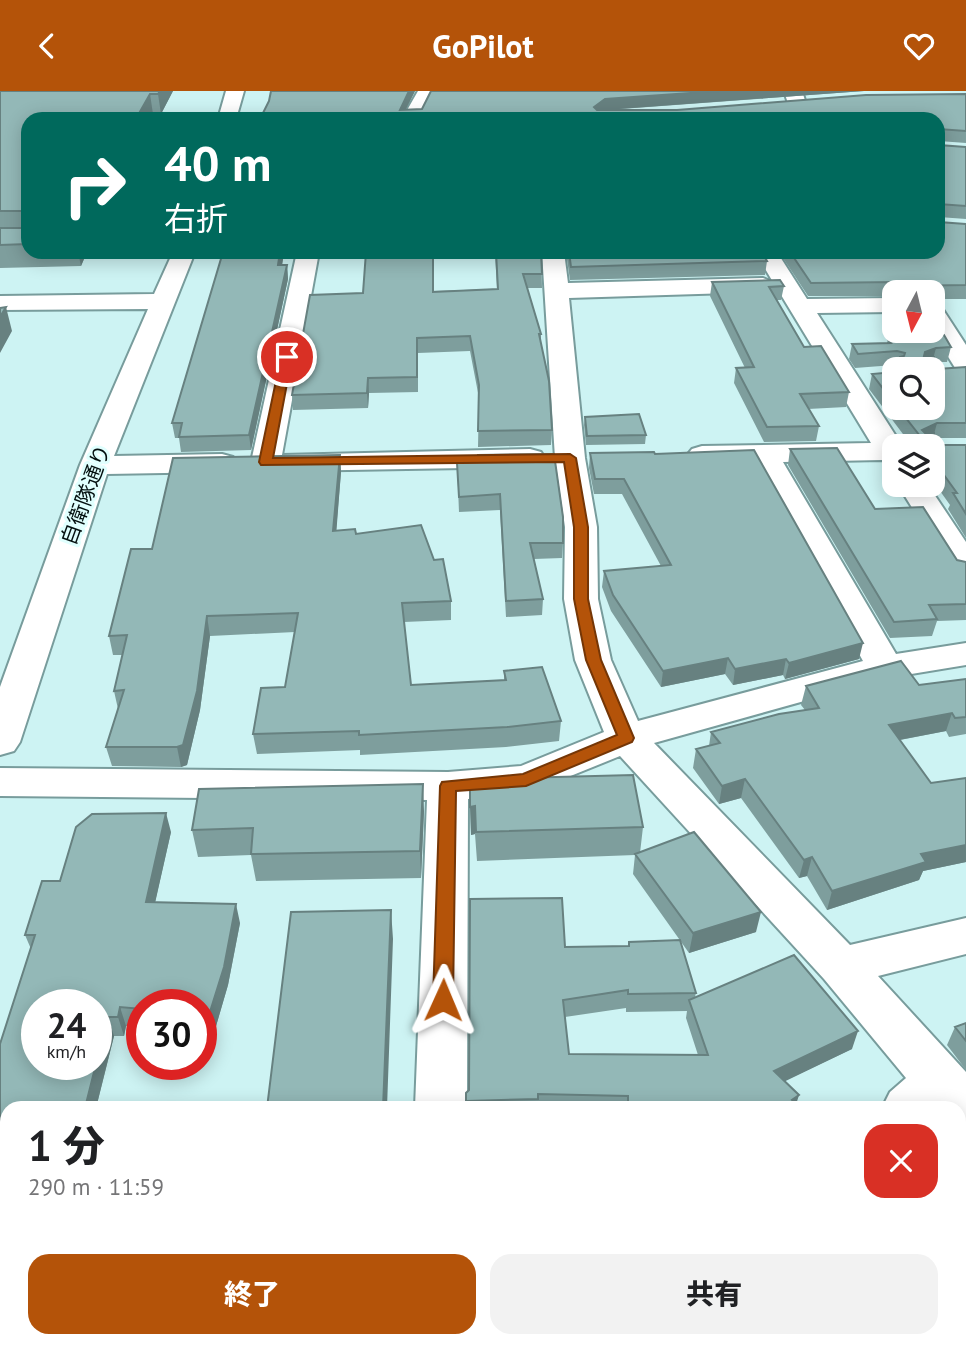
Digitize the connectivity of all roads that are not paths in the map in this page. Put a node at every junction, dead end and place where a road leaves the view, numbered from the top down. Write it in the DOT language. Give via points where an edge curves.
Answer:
graph roads {
  1 [pos="235,91"];
  2 [pos="427,91"];
  3 [pos="229,112"];
  4 [pos="415,112"];
  5 [pos="181,259"];
  6 [pos="307,259"];
  7 [pos="553,259"];
  8 [pos="771,259"];
  9 [pos="555,291"];
  10 [pos="794,295"];
  11 [pos="165,301"];
  12 [pos="0,303"];
  13 [pos="882,304"];
  14 [pos="945,324"];
  15 [pos="959,370"];
  16 [pos="884,434"];
  17 [pos="882,452"];
  18 [pos="764,453"];
  19 [pos="681,455"];
  20 [pos="584,458"];
  21 [pos="266,462"];
  22 [pos="95,465"];
  23 [pos="921,497"];
  24 [pos="966,568"];
  25 [pos="966,654"];
  26 [pos="885,667"];
  27 [pos="626,738"];
  28 [pos="0,742"];
  29 [pos="0,782"];
  30 [pos="448,786"];
  31 [pos="966,936"];
  32 [pos="841,966"];
  33 [pos="938,1097"];
  34 [pos="441,1101"];
  1 -- 3 [label="street"];
  2 -- 4 [label="street"];
  5 -- 11 [label="street, 自衛隊通り"];
  6 -- 21 [label="street"];
  7 -- 9 [label="street"];
  8 -- 10 [label="street"];
  9 -- 10 [label="street"];
  9 -- 20 [label="street"];
  10 -- 13 [label="street"];
  10 -- 16 [label="street" via="858,379"];
  11 -- 12 [label="street"];
  11 -- 22 [label="street, 自衛隊通り"];
  14 -- 15 [label="street"];
  17 -- 18 [label="street"];
  18 -- 19 [label="street"];
  18 -- 26 [label="street"];
  20 -- 21 [label="street"];
  20 -- 27 [label="street" via="581,599 593,660"];
  21 -- 22 [label="street"];
  22 -- 28 [label="street, 自衛隊通り"];
  23 -- 24 [label="street"];
  25 -- 26 [label="street"];
  26 -- 27 [label="street"];
  27 -- 30 [label="street" via="526,780"];
  27 -- 32 [label="street"];
  29 -- 30 [label="street"];
  30 -- 34 [label="street"];
  31 -- 32 [label="street"];
  32 -- 33 [label="street"];
}
